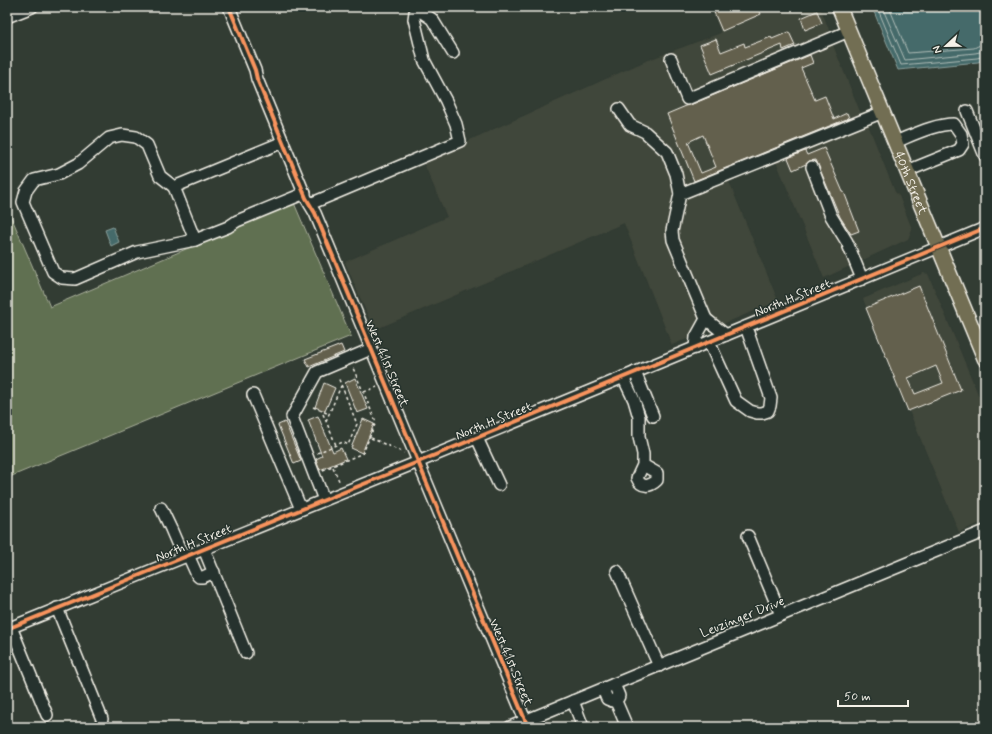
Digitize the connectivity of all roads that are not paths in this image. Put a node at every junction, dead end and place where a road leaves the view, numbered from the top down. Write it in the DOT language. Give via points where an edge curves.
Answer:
graph roads {
  1 [pos="32,7"];
  2 [pos="229,7"];
  3 [pos="419,7"];
  4 [pos="839,7"];
  5 [pos="7,17"];
  6 [pos="850,31"];
  7 [pos="453,53"];
  8 [pos="671,59"];
  9 [pos="619,109"];
  10 [pos="967,111"];
  11 [pos="883,112"];
  12 [pos="283,142"];
  13 [pos="895,142"];
  14 [pos="985,156"];
  15 [pos="812,167"];
  16 [pos="907,171"];
  17 [pos="174,187"];
  18 [pos="305,194"];
  19 [pos="680,194"];
  20 [pos="310,204"];
  21 [pos="985,228"];
  22 [pos="195,240"];
  23 [pos="938,248"];
  24 [pos="862,279"];
  25 [pos="706,318"];
  26 [pos="746,327"];
  27 [pos="726,335"];
  28 [pos="709,342"];
  29 [pos="695,348"];
  30 [pos="371,349"];
  31 [pos="985,359"];
  32 [pos="635,372"];
  33 [pos="624,377"];
  34 [pos="253,395"];
  35 [pos="653,416"];
  36 [pos="477,438"];
  37 [pos="418,462"];
  38 [pos="643,465"];
  39 [pos="499,485"];
  40 [pos="324,500"];
  41 [pos="161,508"];
  42 [pos="301,509"];
  43 [pos="984,533"];
  44 [pos="748,536"];
  45 [pos="204,548"];
  46 [pos="186,556"];
  47 [pos="617,571"];
  48 [pos="214,572"];
  49 [pos="57,608"];
  50 [pos="781,615"];
  51 [pos="9,628"];
  52 [pos="246,653"];
  53 [pos="659,666"];
  54 [pos="614,684"];
  55 [pos="603,689"];
  56 [pos="615,699"];
  57 [pos="573,701"];
  58 [pos="47,714"];
  59 [pos="102,719"];
  60 [pos="527,724"];
  61 [pos="510,727"];
  62 [pos="583,727"];
  63 [pos="626,727"];
  1 -- 5 [label="street"];
  2 -- 12 [label="street, West 41st Street"];
  3 -- 7 [label="street" via="432,19"];
  3 -- 20 [label="street" via="414,19 424,60 448,106 460,141"];
  4 -- 6 [label="main road, 40th Street"];
  6 -- 8 [label="street" via="687,99"];
  6 -- 11 [label="main road, 40th Street"];
  9 -- 19 [label="street" via="630,125 645,132 667,152 676,174"];
  10 -- 14 [label="street"];
  11 -- 13 [label="main road, 40th Street"];
  11 -- 19 [label="street"];
  12 -- 17 [label="street"];
  12 -- 18 [label="street, West 41st Street"];
  13 -- 16 [label="main road, 40th Street"];
  13 -- 16 [label="street" via="945,124 954,124 961,134 963,144 958,150"];
  15 -- 24 [label="street" via="831,216 848,242"];
  16 -- 23 [label="main road, 40th Street"];
  17 -- 22 [label="street"];
  17 -- 22 [label="street" via="160,176 147,145 136,137 122,135 110,138 78,164 59,174 34,180 26,191 23,202 52,272 62,278 75,279 137,252"];
  18 -- 20 [label="street, West 41st Street"];
  18 -- 22 [label="street"];
  19 -- 25 [label="street" via="672,231 673,240"];
  20 -- 30 [label="street, West 41st Street"];
  21 -- 23 [label="street, North H Street"];
  23 -- 24 [label="street, North H Street"];
  23 -- 31 [label="main road, 40th Street"];
  24 -- 26 [label="street, North H Street"];
  25 -- 27 [label="street"];
  25 -- 29 [label="street" via="696,336"];
  26 -- 27 [label="street, North H Street"];
  26 -- 28 [label="street" via="771,398 768,411 750,411 736,401"];
  27 -- 28 [label="street, North H Street"];
  28 -- 29 [label="street, North H Street"];
  29 -- 32 [label="street, North H Street"];
  30 -- 37 [label="street, West 41st Street"];
  30 -- 40 [label="street" via="317,372 292,417"];
  32 -- 33 [label="street, North H Street"];
  32 -- 35 [label="street"];
  33 -- 36 [label="street, North H Street"];
  33 -- 38 [label="street" via="639,417"];
  34 -- 42 [label="street"];
  36 -- 37 [label="street, North H Street"];
  36 -- 39 [label="street"];
  37 -- 40 [label="street, North H Street"];
  37 -- 60 [label="street, West 41st Street"];
  40 -- 42 [label="street, North H Street"];
  41 -- 46 [label="street"];
  42 -- 45 [label="street, North H Street"];
  43 -- 50 [label="street, Leuzinger Drive"];
  44 -- 50 [label="street"];
  45 -- 46 [label="street, North H Street"];
  45 -- 48 [label="street"];
  46 -- 48 [label="street" via="199,577"];
  46 -- 49 [label="street, North H Street"];
  47 -- 53 [label="street"];
  48 -- 52 [label="street"];
  49 -- 51 [label="street, North H Street"];
  49 -- 59 [label="street"];
  50 -- 53 [label="street, Leuzinger Drive"];
  51 -- 58 [label="street"];
  53 -- 54 [label="street, Leuzinger Drive"];
  54 -- 55 [label="street, Leuzinger Drive"];
  54 -- 56 [label="street" via="619,696"];
  55 -- 56 [label="street" via="609,700"];
  55 -- 57 [label="street, Leuzinger Drive"];
  56 -- 63 [label="street"];
  57 -- 60 [label="street, Leuzinger Drive"];
  57 -- 62 [label="street"];
  60 -- 61 [label="street, Leuzinger Drive"];
}
